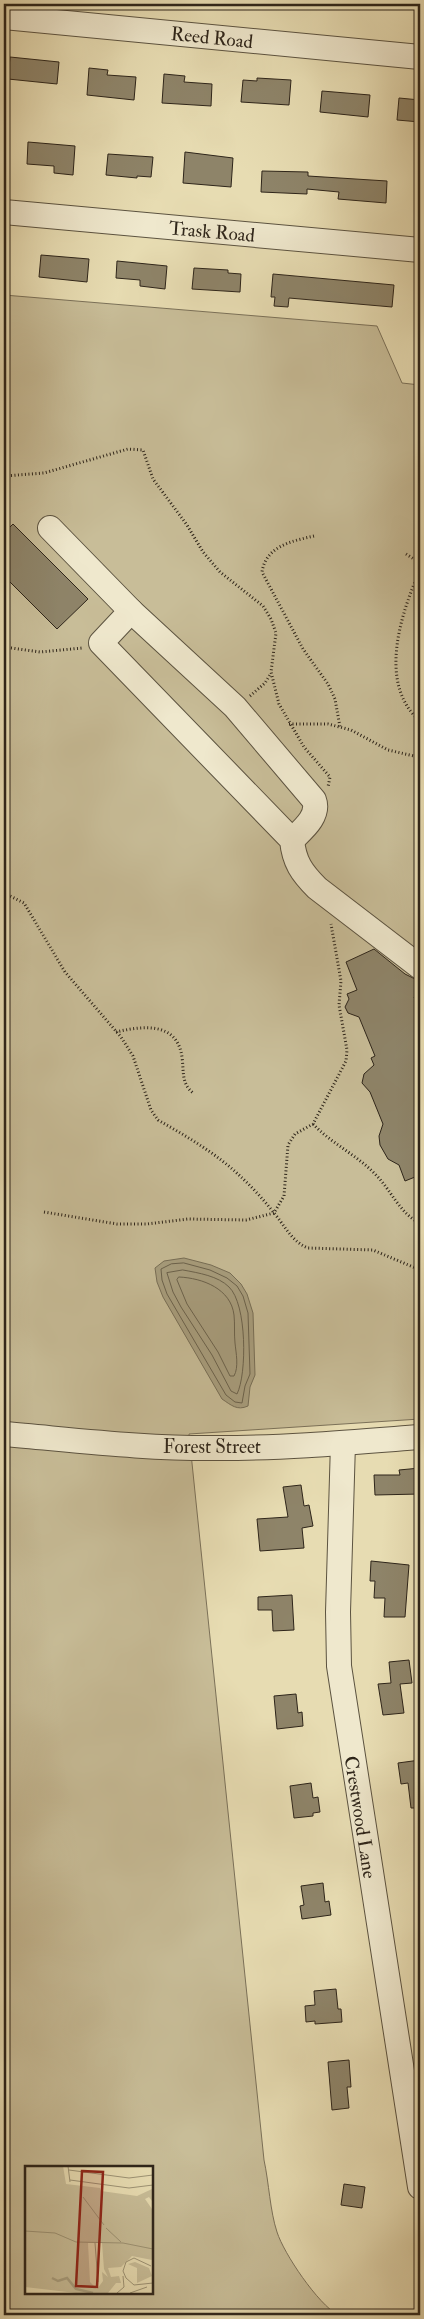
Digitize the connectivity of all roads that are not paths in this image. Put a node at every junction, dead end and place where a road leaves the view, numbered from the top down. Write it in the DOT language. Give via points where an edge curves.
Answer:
graph roads {
  1 [pos="4,17"];
  2 [pos="420,56"];
  3 [pos="4,212"];
  4 [pos="420,250"];
  5 [pos="50,528"];
  6 [pos="131,611"];
  7 [pos="292,840"];
  8 [pos="420,967"];
  9 [pos="4,1434"];
  10 [pos="420,1437"];
  11 [pos="343,1443"];
  12 [pos="420,2188"];
  1 -- 2 [label="street, Reed Road"];
  3 -- 4 [label="street, Trask Road"];
  5 -- 6 [label="street"];
  6 -- 7 [label="street" via="235,707 314,800 314,813"];
  6 -- 7 [label="street" via="101,643"];
  7 -- 8 [label="street" via="298,866 325,894"];
  9 -- 11 [label="street, Forest Street" via="192,1448"];
  10 -- 11 [label="street, Forest Street"];
  11 -- 12 [label="street, Crestwood Lane" via="339,1666"];
}
